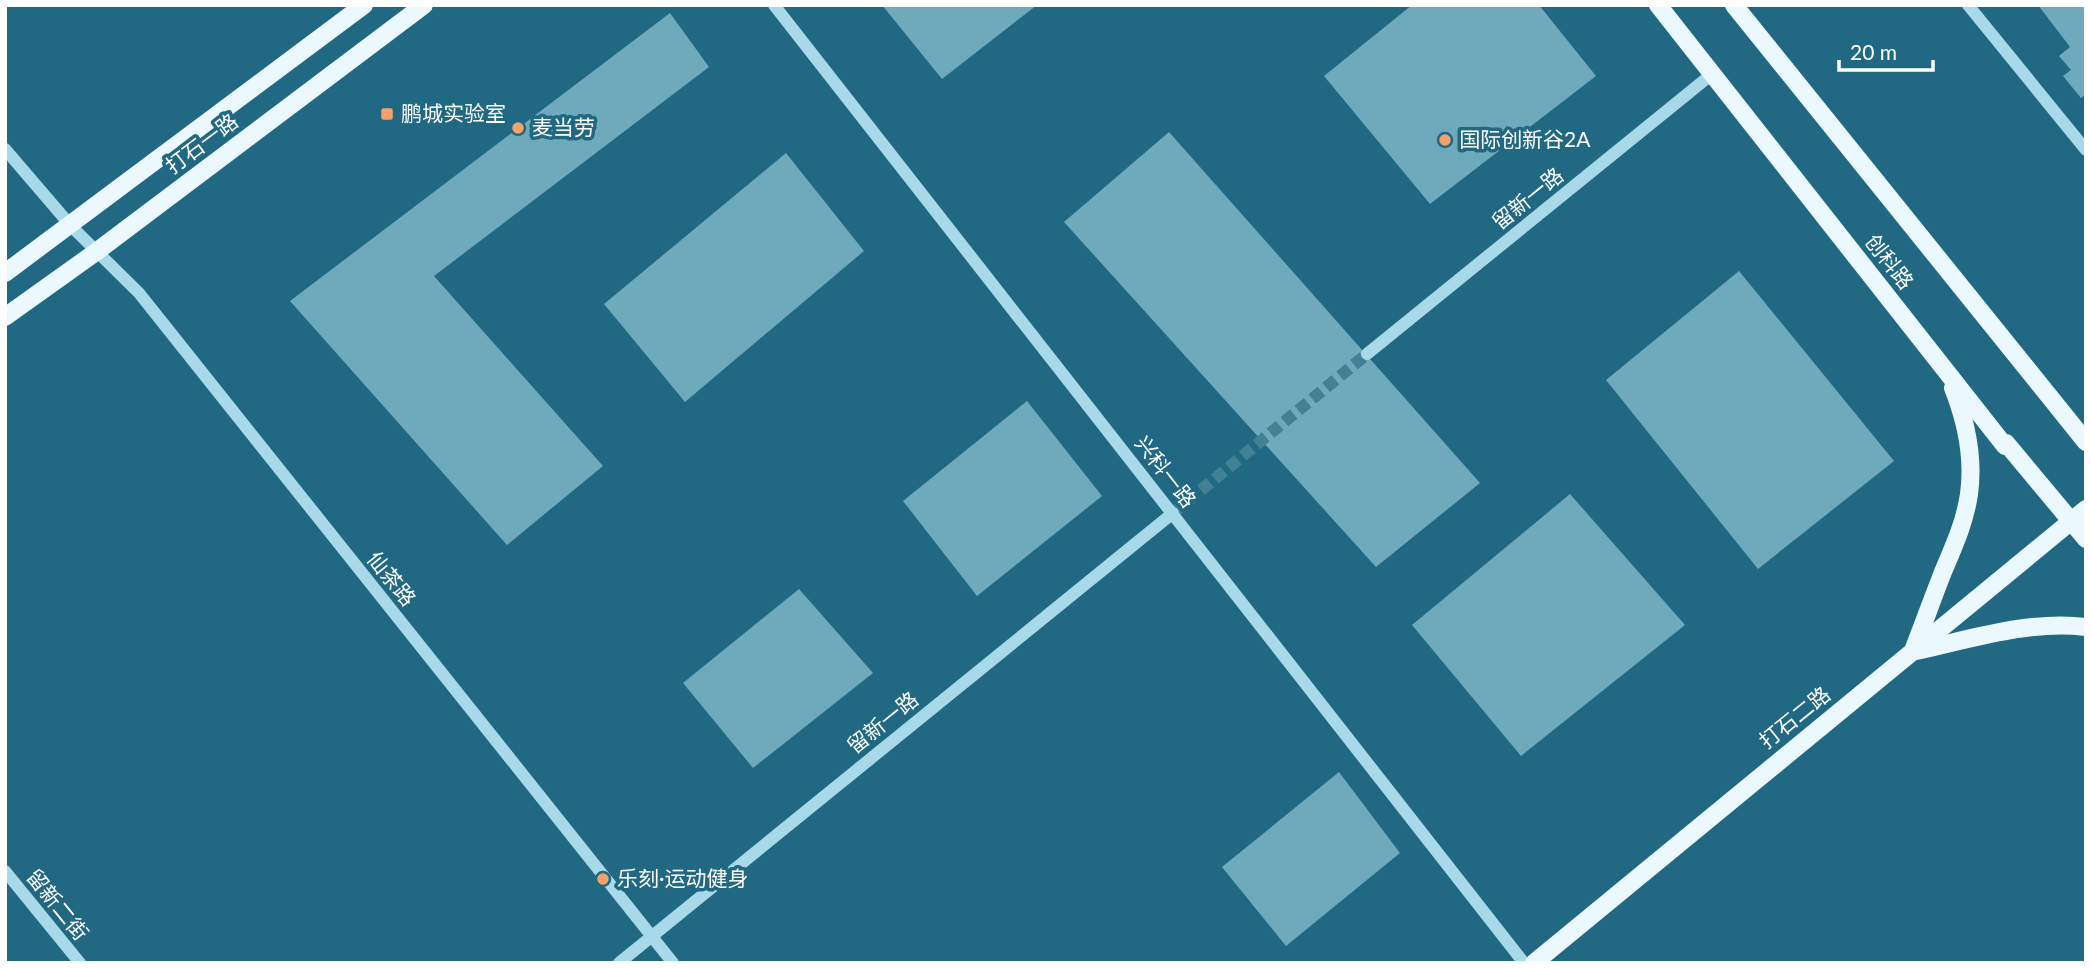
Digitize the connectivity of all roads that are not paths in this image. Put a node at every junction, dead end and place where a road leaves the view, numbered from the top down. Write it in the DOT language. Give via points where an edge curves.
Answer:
graph roads {
  1 [pos="364,5"];
  2 [pos="424,5"];
  3 [pos="774,5"];
  4 [pos="1658,5"];
  5 [pos="1734,5"];
  6 [pos="1968,5"];
  7 [pos="1712,74"];
  8 [pos="5,149"];
  9 [pos="2086,150"];
  10 [pos="71,226"];
  11 [pos="96,252"];
  12 [pos="5,273"];
  13 [pos="5,317"];
  14 [pos="1367,354"];
  15 [pos="1946,371"];
  16 [pos="2086,442"];
  17 [pos="2086,509"];
  18 [pos="1172,513"];
  19 [pos="2070,521"];
  20 [pos="2086,539"];
  21 [pos="2086,627"];
  22 [pos="1913,651"];
  23 [pos="5,871"];
  24 [pos="652,936"];
  25 [pos="80,963"];
  26 [pos="619,963"];
  27 [pos="673,963"];
  28 [pos="1524,963"];
  29 [pos="1534,963"];
  1 -- 10 [label="main road, 打石一路"];
  2 -- 11 [label="main road, 打石一路"];
  3 -- 18 [label="street, 兴科一路"];
  4 -- 7 [label="main road, 创科路"];
  5 -- 16 [label="main road, 创科路"];
  6 -- 9 [label="street"];
  7 -- 14 [label="street, 留新一路"];
  7 -- 15 [label="main road, 创科路"];
  8 -- 10 [label="street, 仙茶路"];
  10 -- 11 [label="street, 仙茶路"];
  10 -- 12 [label="main road, 打石一路"];
  11 -- 13 [label="main road, 打石一路"];
  11 -- 24 [label="street, 仙茶路" via="139,293"];
  15 -- 19 [label="main road, 创科路"];
  15 -- 22 [label="main road" via="1968,440 1969,492 1954,547"];
  17 -- 19 [label="main road, 打石二路"];
  18 -- 24 [label="street, 留新一路"];
  18 -- 28 [label="street, 兴科一路"];
  19 -- 20 [label="main road, 创科路"];
  19 -- 22 [label="main road, 打石二路"];
  21 -- 22 [label="main road" via="2023,628"];
  22 -- 29 [label="main road, 打石二路"];
  23 -- 25 [label="street, 留新二街"];
  24 -- 26 [label="street, 留新一路"];
  24 -- 27 [label="street, 仙茶路"];
}
